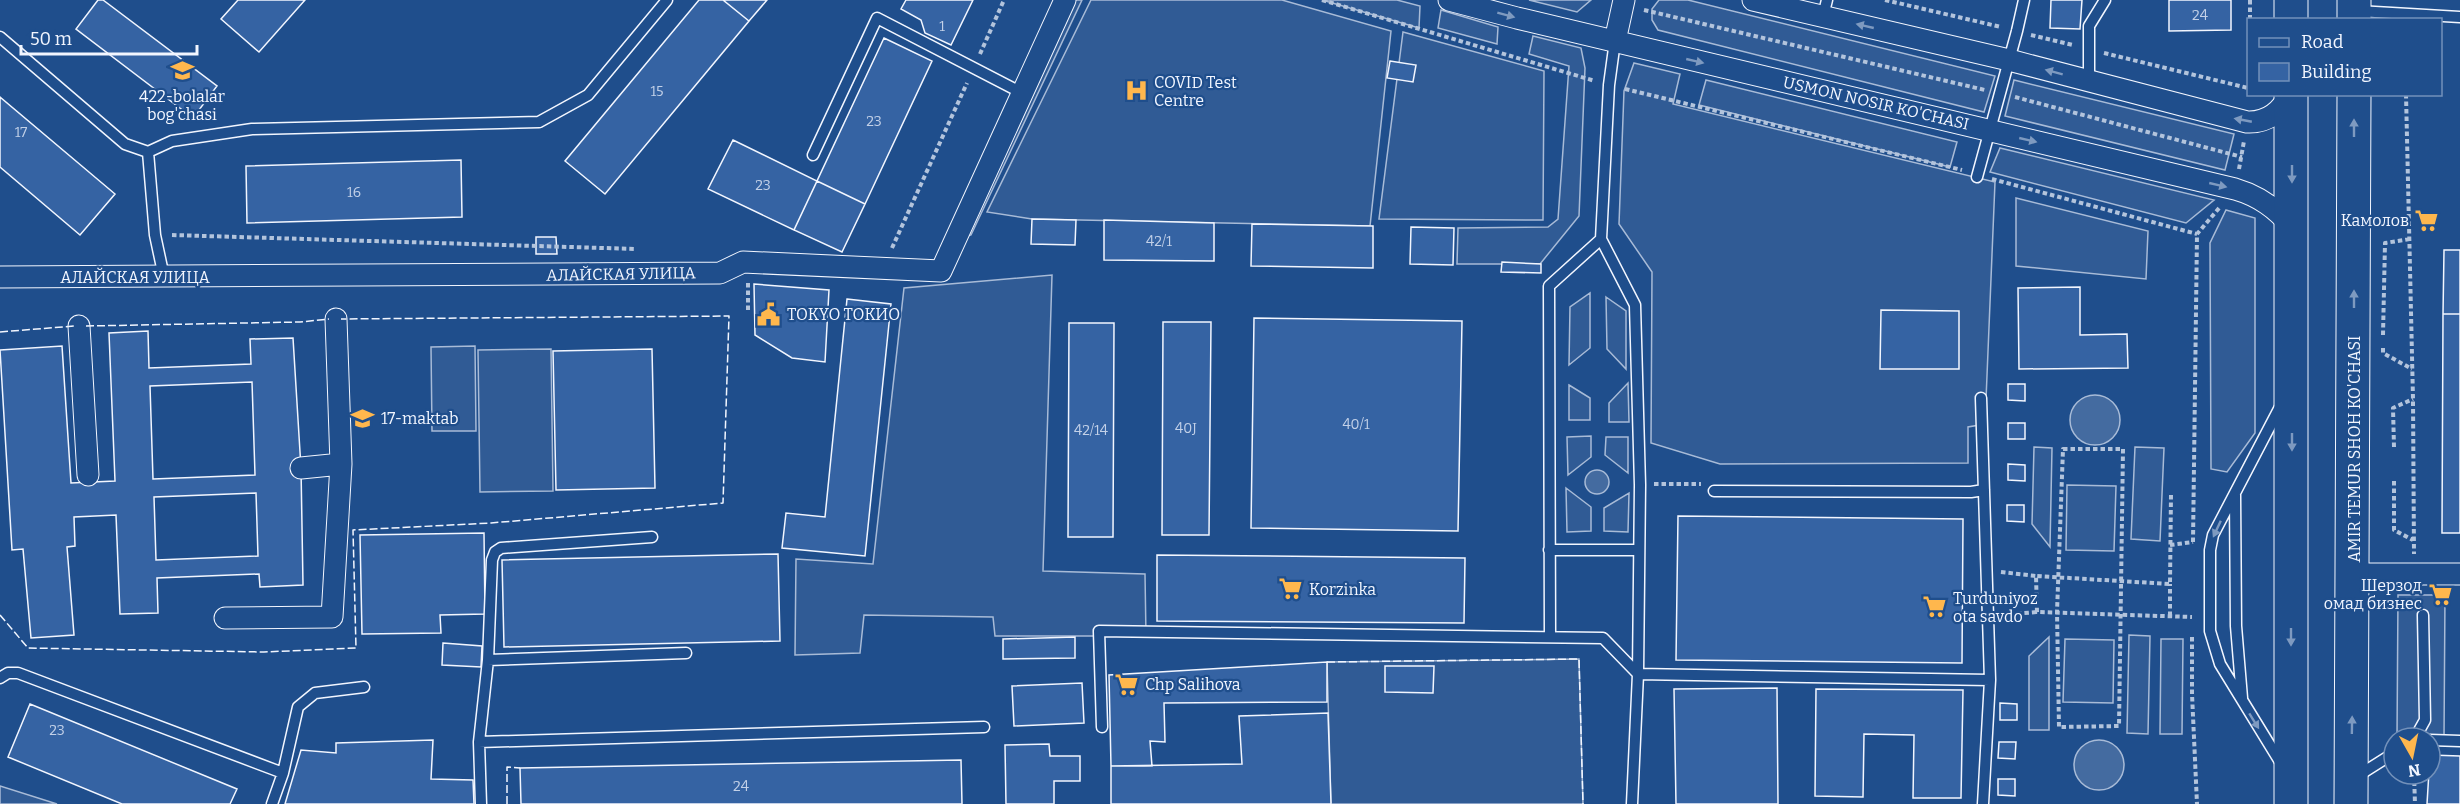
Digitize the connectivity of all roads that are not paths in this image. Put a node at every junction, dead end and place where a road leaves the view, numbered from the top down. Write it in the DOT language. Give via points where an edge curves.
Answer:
graph roads {
  1 [pos="668,0"];
  2 [pos="1065,0"];
  3 [pos="1449,0"];
  4 [pos="2024,0"];
  5 [pos="2105,0"];
  6 [pos="2291,0"];
  7 [pos="1764,1"];
  8 [pos="1624,3"];
  9 [pos="1825,8"];
  10 [pos="2354,10"];
  11 [pos="2460,17"];
  12 [pos="2291,18"];
  13 [pos="0,37"];
  14 [pos="1615,41"];
  15 [pos="2009,60"];
  16 [pos="2090,81"];
  17 [pos="1022,93"];
  18 [pos="2290,96"];
  19 [pos="2291,96"];
  20 [pos="2354,96"];
  21 [pos="1989,130"];
  22 [pos="148,152"];
  23 [pos="813,155"];
  24 [pos="1977,176"];
  25 [pos="2292,227"];
  26 [pos="1601,239"];
  27 [pos="0,277"];
  28 [pos="164,277"];
  29 [pos="336,319"];
  30 [pos="79,326"];
  31 [pos="2292,384"];
  32 [pos="1981,398"];
  33 [pos="341,464"];
  34 [pos="301,468"];
  35 [pos="88,475"];
  36 [pos="1984,490"];
  37 [pos="1714,491"];
  38 [pos="2235,491"];
  39 [pos="652,537"];
  40 [pos="1550,550"];
  41 [pos="1639,550"];
  42 [pos="2353,574"];
  43 [pos="2460,574"];
  44 [pos="2423,615"];
  45 [pos="225,618"];
  46 [pos="1550,637"];
  47 [pos="686,653"];
  48 [pos="488,660"];
  49 [pos="1638,674"];
  50 [pos="0,678"];
  51 [pos="1990,680"];
  52 [pos="364,687"];
  53 [pos="2242,701"];
  54 [pos="2422,726"];
  55 [pos="984,727"];
  56 [pos="1102,728"];
  57 [pos="2442,740"];
  58 [pos="2460,741"];
  59 [pos="479,742"];
  60 [pos="2382,764"];
  61 [pos="283,773"];
  62 [pos="2291,792"];
  63 [pos="2351,792"];
  64 [pos="272,804"];
  65 [pos="482,804"];
  66 [pos="1632,804"];
  67 [pos="1983,804"];
  1 -- 22 [label="lane" via="588,95 539,122 252,129 172,141"];
  2 -- 17 [label="street, АЛАЙСКАЯ УЛИЦА"];
  3 -- 14 [label="street, USMON NOSIR KO'CHASI, one-way"];
  4 -- 15 [label="lane"];
  5 -- 16 [label="lane" via="2089,26"];
  6 -- 12 [label="main road"];
  7 -- 9 [label="street"];
  8 -- 14 [label="street"];
  15 -- 9 [label="street, one-way"];
  10 -- 11 [label="lane"];
  13 -- 22 [label="lane" via="125,144"];
  14 -- 21 [label="street, USMON NOSIR KO'CHASI, one-way"];
  14 -- 26 [label="lane"];
  16 -- 15 [label="street, one-way"];
  15 -- 21 [label="lane"];
  18 -- 16 [label="street, one-way" via="2269,118 2247,122"];
  17 -- 23 [label="lane" via="877,18"];
  17 -- 28 [label="street, АЛАЙСКАЯ УЛИЦА" via="935,276 742,262 720,273"];
  19 -- 25 [label="main road, one-way"];
  42 -- 20 [label="main road, AMIR TEMUR SHOH KO'CHASI, one-way"];
  21 -- 24 [label="lane"];
  21 -- 25 [label="street, USMON NOSIR KO'CHASI, one-way" via="2249,193 2269,203"];
  22 -- 28 [label="lane" via="155,235"];
  25 -- 31 [label="main road"];
  26 -- 40 [label="lane" via="1549,286"];
  26 -- 41 [label="lane" via="1635,305"];
  27 -- 28 [label="street, АЛАЙСКАЯ УЛИЦА"];
  29 -- 33 [label="street"];
  30 -- 35 [label="street"];
  31 -- 38 [label="lane"];
  31 -- 62 [label="main road, one-way"];
  32 -- 36 [label="lane"];
  33 -- 34 [label="street"];
  33 -- 45 [label="street" via="332,616"];
  36 -- 37 [label="lane"];
  36 -- 51 [label="lane"];
  38 -- 53 [label="lane" via="2236,626"];
  38 -- 53 [label="lane, one-way" via="2213,535 2210,550 2210,631 2220,664"];
  39 -- 48 [label="lane" via="501,548 495,552"];
  40 -- 41 [label="lane"];
  40 -- 46 [label="lane"];
  41 -- 49 [label="lane"];
  42 -- 43 [label="street"];
  63 -- 42 [label="main road, AMIR TEMUR SHOH KO'CHASI, one-way"];
  44 -- 54 [label="lane" via="2425,720"];
  46 -- 49 [label="lane" via="1603,638"];
  46 -- 56 [label="lane" via="1099,631"];
  47 -- 48 [label="lane"];
  48 -- 59 [label="lane"];
  49 -- 51 [label="lane"];
  49 -- 66 [label="lane"];
  50 -- 61 [label="lane" via="18,673"];
  51 -- 67 [label="lane"];
  52 -- 61 [label="lane" via="315,693 298,706"];
  53 -- 62 [label="lane, one-way"];
  55 -- 59 [label="lane"];
  57 -- 58 [label="lane"];
  59 -- 65 [label="lane"];
  60 -- 63 [label="lane"];
  61 -- 64 [label="lane"];
}
